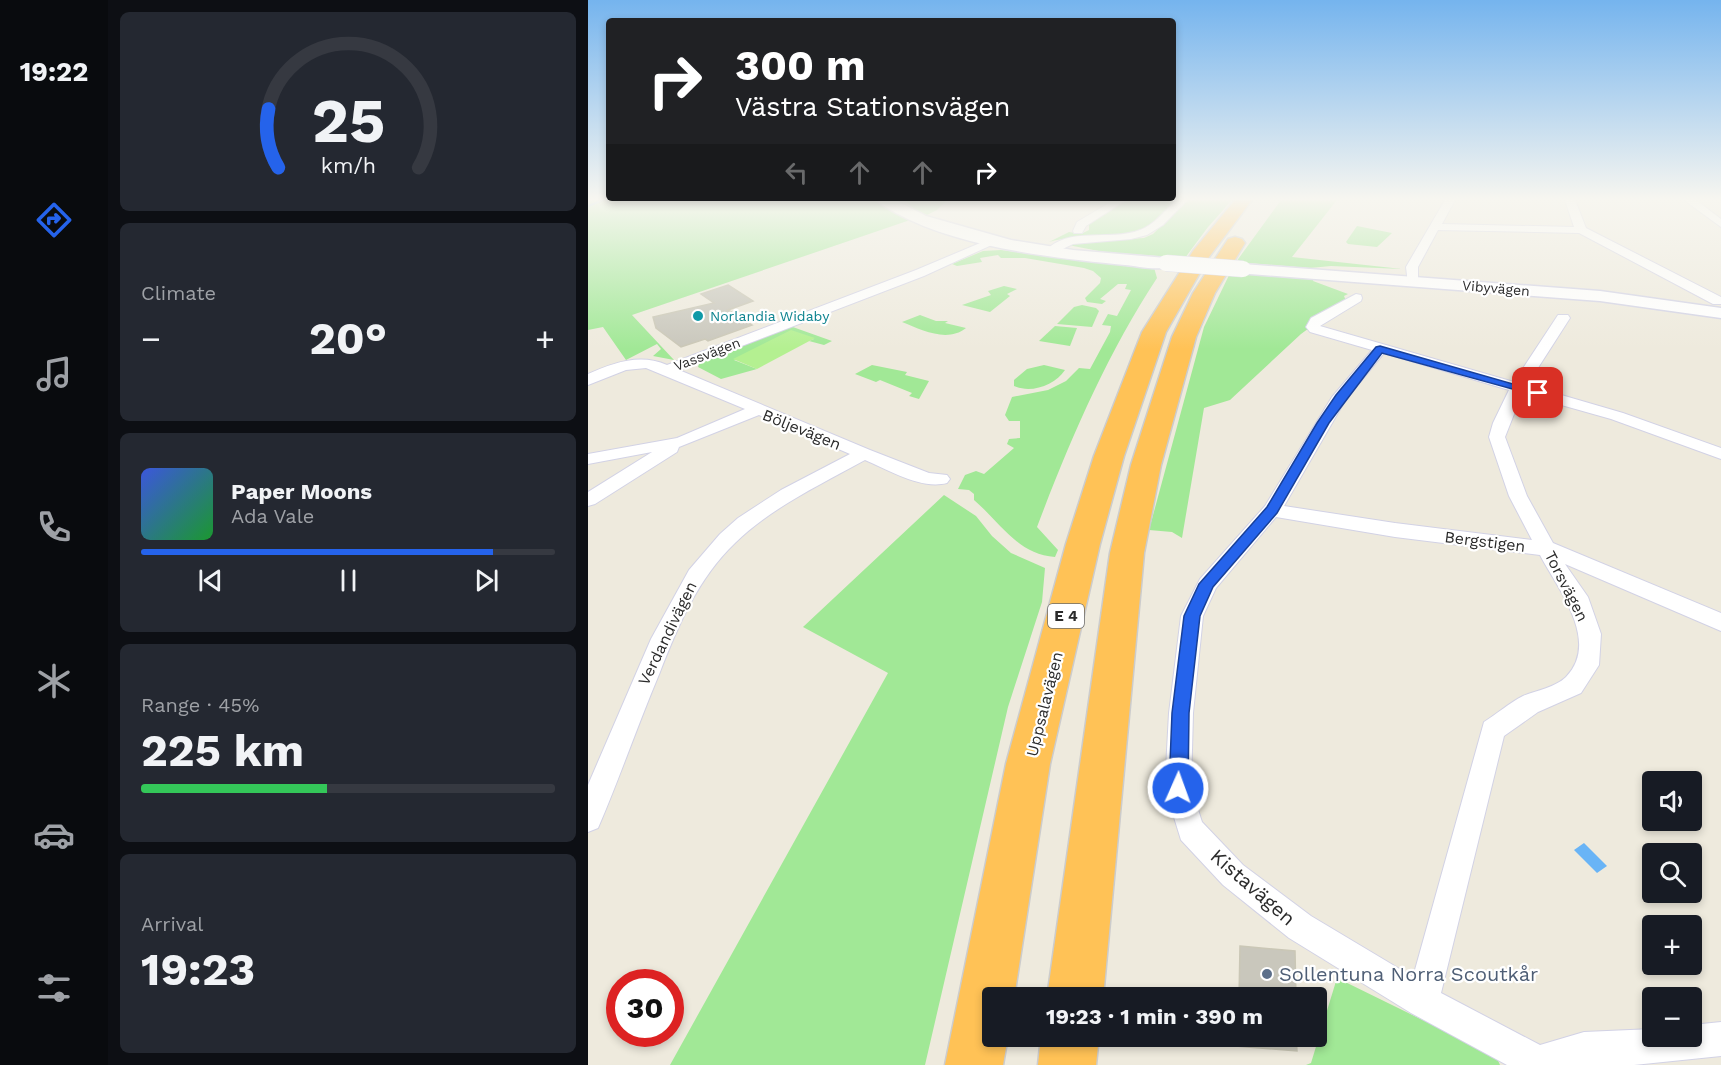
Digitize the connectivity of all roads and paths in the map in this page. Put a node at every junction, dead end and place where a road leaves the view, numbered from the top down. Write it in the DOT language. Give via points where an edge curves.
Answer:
graph roads {
  1 [pos="972,250"];
  2 [pos="1038,250"];
  3 [pos="1053,250"];
  4 [pos="1204,250"];
  5 [pos="1230,250"];
  6 [pos="1422,250"];
  7 [pos="1616,250"];
  8 [pos="1050,252"];
  9 [pos="1412,281"];
  10 [pos="1356,298"];
  11 [pos="1719,307"];
  12 [pos="1563,318"];
  13 [pos="1380,349"];
  14 [pos="666,370"];
  15 [pos="588,380"];
  16 [pos="1518,387"];
  17 [pos="757,410"];
  18 [pos="681,442"];
  19 [pos="864,454"];
  20 [pos="1721,454"];
  21 [pos="588,459"];
  22 [pos="941,479"];
  23 [pos="588,500"];
  24 [pos="1272,510"];
  25 [pos="1549,549"];
  26 [pos="1721,622"];
  27 [pos="588,819"];
  28 [pos="1076,987"];
  29 [pos="1423,1001"];
  30 [pos="1721,1039"];
  31 [pos="1069,1047"];
  32 [pos="1539,1064"];
  33 [pos="974,1065"];
  34 [pos="1067,1065"];
  1 -- 14 [label="street, Vassvägen"];
  2 -- 8 [label="street, Vibyvägen"];
  3 -- 8 [label="street"];
  4 -- 33 [label="highway, Uppsalavägen / E 4" via="1154,332 1109,456 1083,544 1028,764"];
  5 -- 28 [label="highway" via="1184,337 1146,465 1123,583"];
  6 -- 9 [label="street" via="1412,267"];
  7 -- 11 [label="street"];
  8 -- 9 [label="street, Vibyvägen, bridge"];
  9 -- 11 [label="street, Vibyvägen"];
  10 -- 13 [label="street" via="1316,321 1313,327"];
  12 -- 16 [label="street, Torsvägen"];
  13 -- 16 [label="street"];
  13 -- 24 [label="street, Kistavägen" via="1334,406"];
  14 -- 15 [label="street, Vassvägen" via="643,362 633,363"];
  14 -- 17 [label="street, Böljevägen"];
  16 -- 20 [label="street" via="1617,416"];
  16 -- 25 [label="street, Torsvägen" via="1497,437 1518,496"];
  17 -- 18 [label="street"];
  17 -- 19 [label="street, Böljevägen"];
  18 -- 21 [label="street"];
  18 -- 23 [label="street"];
  19 -- 22 [label="street, Böljevägen" via="927,478"];
  19 -- 27 [label="street, Verdandivägen" via="744,523 693,578 649,669"];
  24 -- 25 [label="street, Bergstigen"];
  24 -- 29 [label="street, Kistavägen" via="1207,584 1192,616 1181,713 1178,788 1191,830 1233,875 1300,927"];
  25 -- 26 [label="street, Bergstigen"];
  25 -- 29 [label="street, Torsvägen" via="1586,616 1590,634 1587,664 1572,686 1529,705 1493,730"];
  29 -- 32 [label="street, Kistavägen"];
  30 -- 32 [label="street, Kistavägen" via="1623,1050 1584,1048"];
  31 -- 34 [label="highway"];
}
